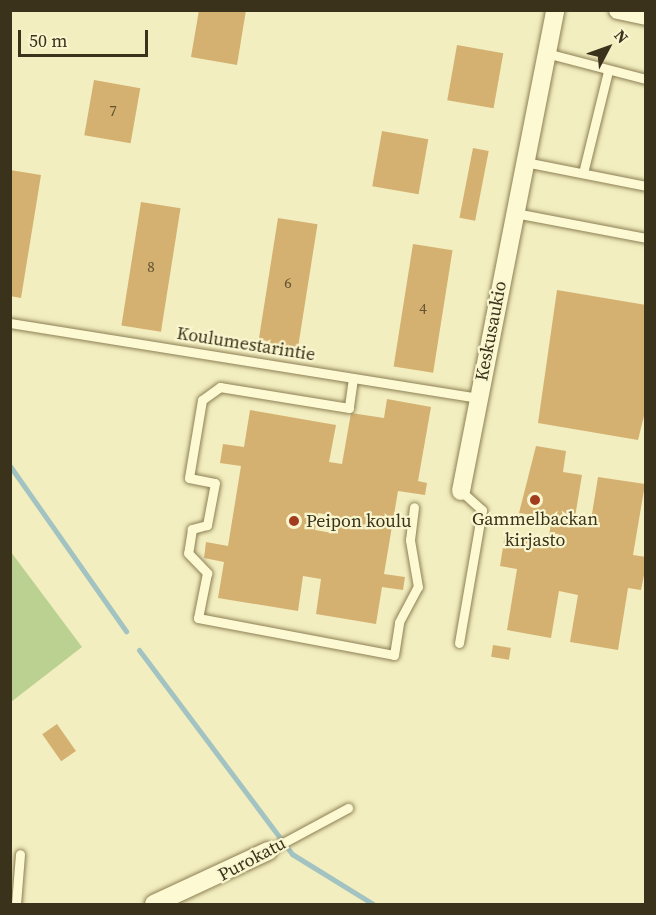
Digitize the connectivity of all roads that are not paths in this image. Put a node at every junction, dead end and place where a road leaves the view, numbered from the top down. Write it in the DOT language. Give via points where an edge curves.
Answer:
graph roads {
  1 [pos="555,10"];
  2 [pos="618,10"];
  3 [pos="645,16"];
  4 [pos="546,53"];
  5 [pos="608,70"];
  6 [pos="645,79"];
  7 [pos="525,162"];
  8 [pos="583,173"];
  9 [pos="645,186"];
  10 [pos="515,213"];
  11 [pos="645,238"];
  12 [pos="10,323"];
  13 [pos="353,378"];
  14 [pos="477,398"];
  15 [pos="461,491"];
  16 [pos="414,507"];
  17 [pos="459,644"];
  18 [pos="348,808"];
  19 [pos="268,851"];
  20 [pos="21,854"];
  21 [pos="17,904"];
  22 [pos="154,904"];
  1 -- 4 [label="street, Keskusaukio"];
  2 -- 3 [label="street"];
  4 -- 5 [label="lane"];
  4 -- 7 [label="street, Keskusaukio"];
  5 -- 6 [label="lane"];
  5 -- 8 [label="lane"];
  7 -- 8 [label="lane"];
  7 -- 10 [label="street, Keskusaukio"];
  8 -- 9 [label="lane"];
  10 -- 11 [label="lane"];
  10 -- 14 [label="street, Keskusaukio"];
  12 -- 13 [label="lane, Koulumestarintie"];
  13 -- 14 [label="lane, Koulumestarintie"];
  13 -- 16 [label="lane" via="349,408 220,387 202,400 189,478 214,483 207,525 192,529 188,553 207,573 198,618 394,655 399,622 418,587 410,540"];
  14 -- 15 [label="street, Keskusaukio"];
  15 -- 17 [label="lane, Keskusaukio" via="482,510"];
  18 -- 19 [label="lane, Purokatu"];
  19 -- 22 [label="street, Purokatu"];
  20 -- 21 [label="lane"];
}
